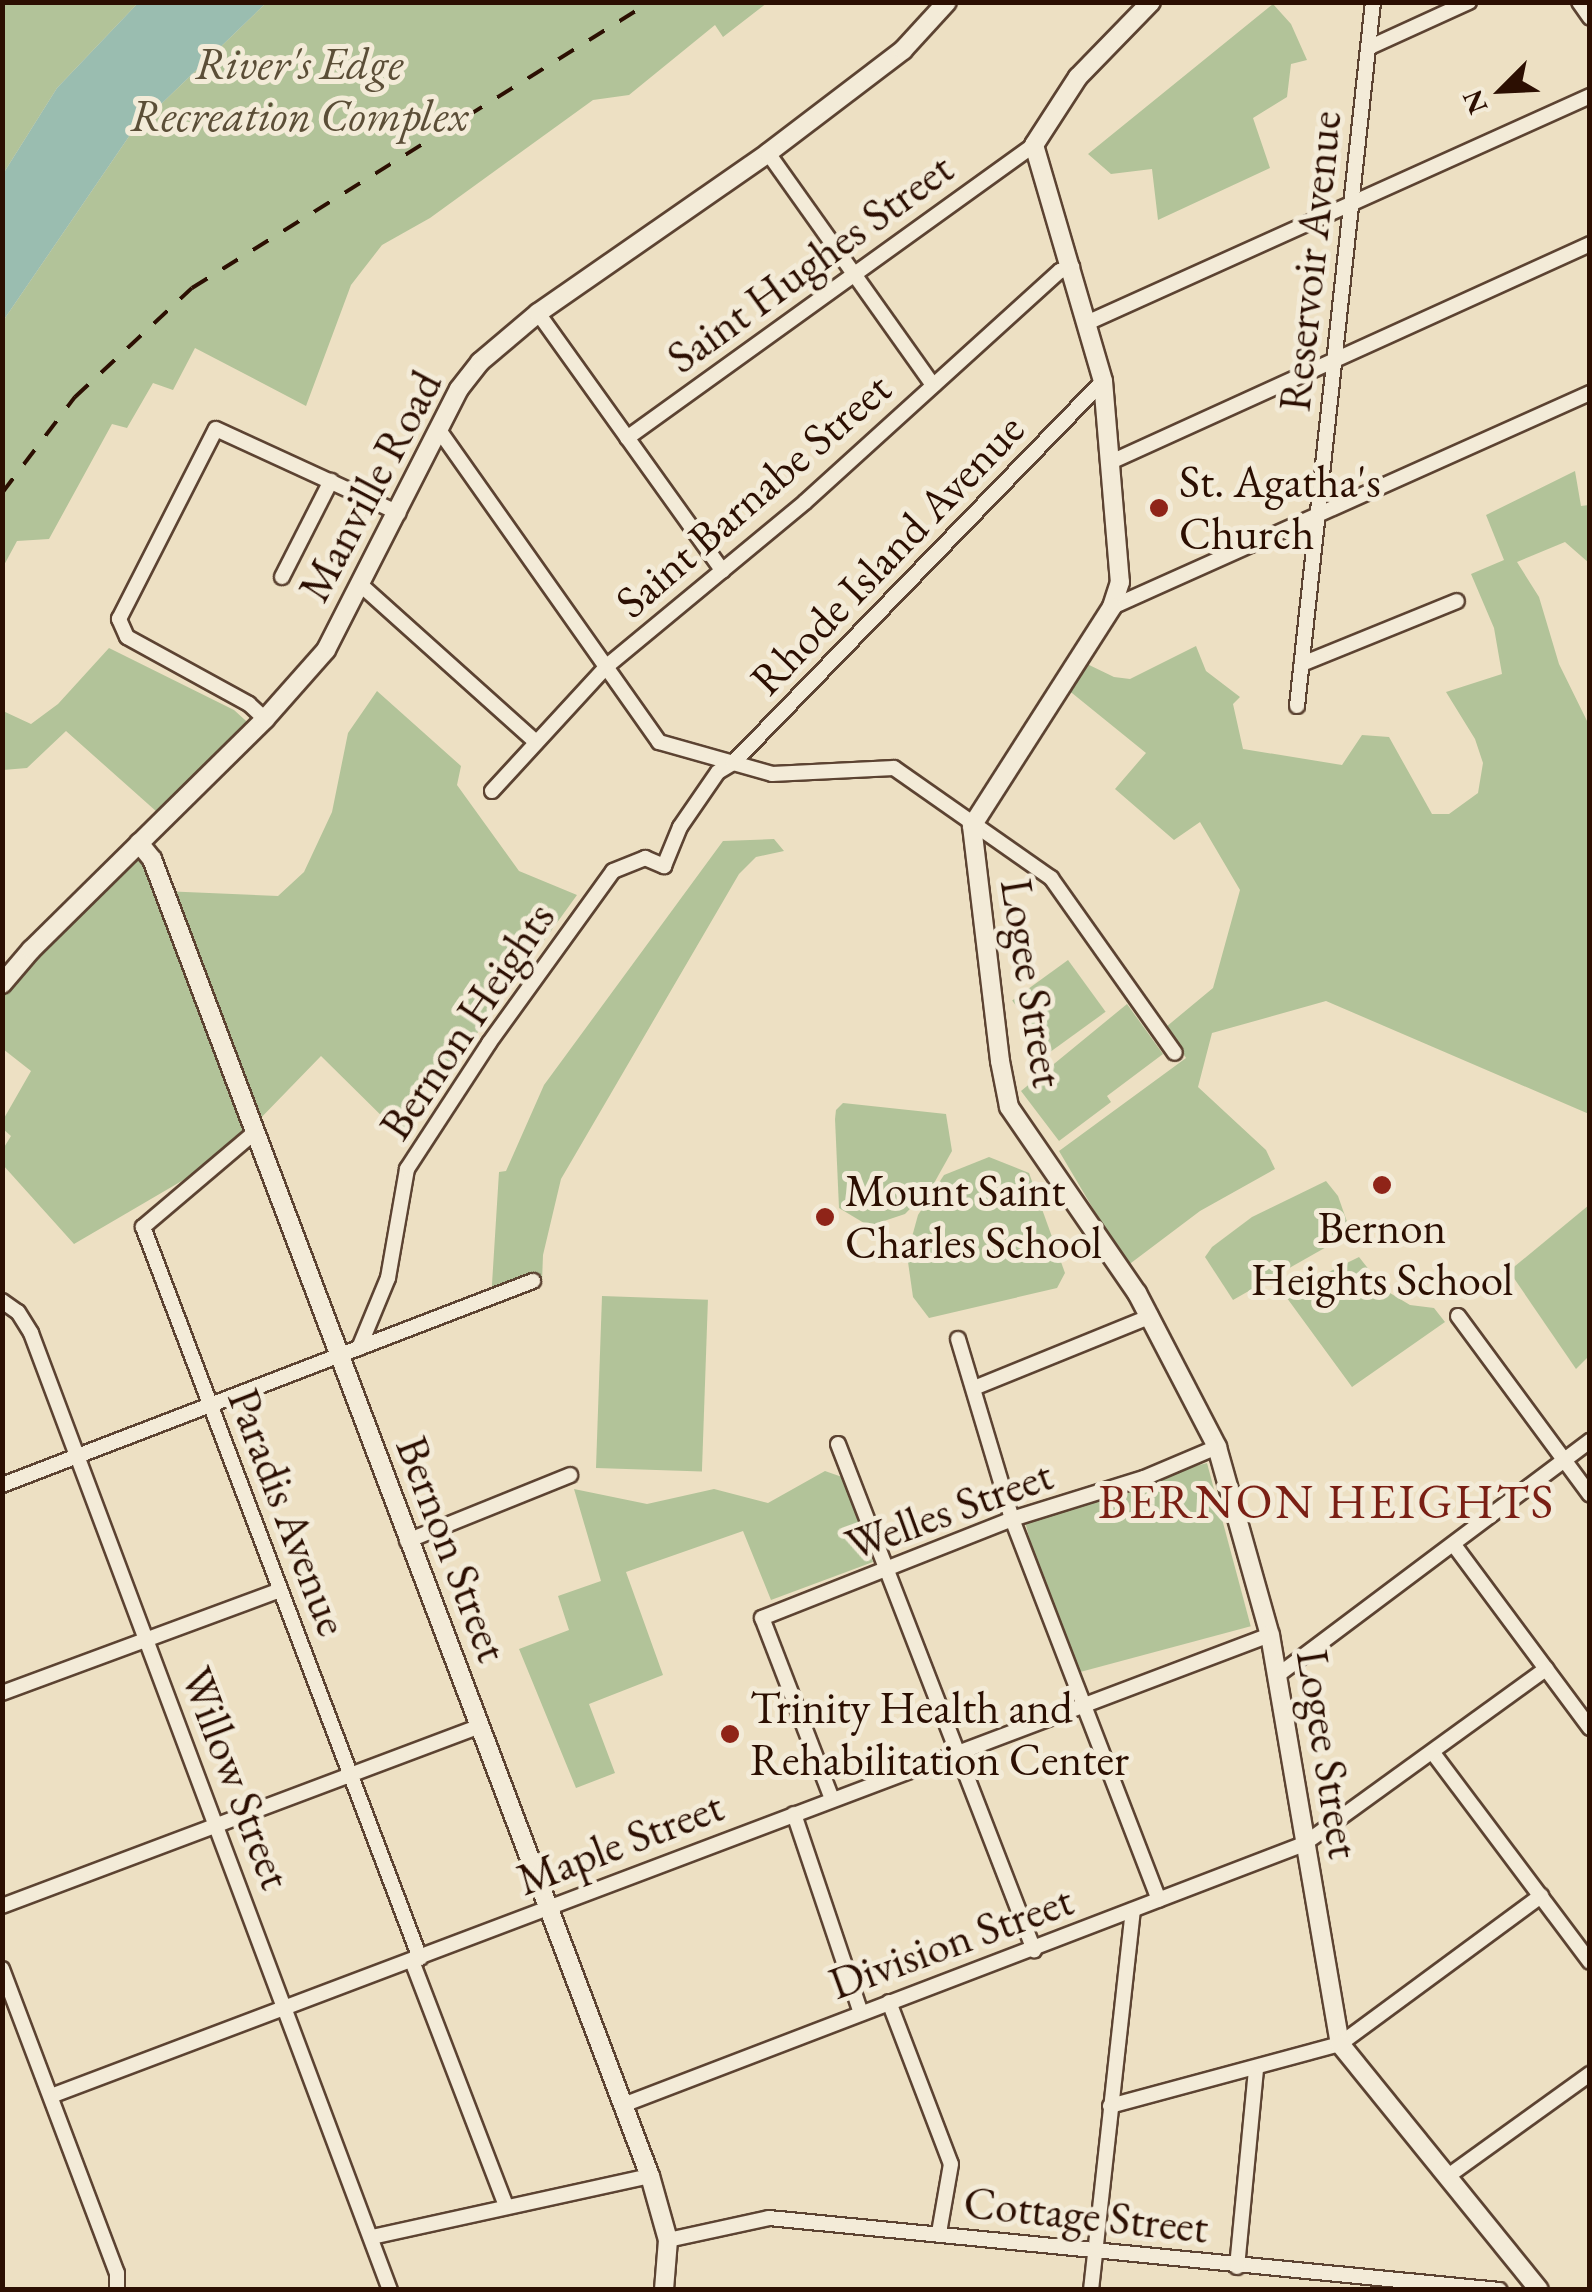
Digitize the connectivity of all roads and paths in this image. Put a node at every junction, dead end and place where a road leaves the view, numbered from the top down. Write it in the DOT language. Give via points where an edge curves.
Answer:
graph roads {
  1 [pos="947,2"];
  2 [pos="1150,2"];
  3 [pos="1373,2"];
  4 [pos="1469,2"];
  5 [pos="1580,2"];
  6 [pos="1590,18"];
  7 [pos="1368,48"];
  8 [pos="1590,96"];
  9 [pos="1034,146"];
  10 [pos="768,152"];
  11 [pos="1352,206"];
  12 [pos="1590,244"];
  13 [pos="1072,266"];
  14 [pos="854,273"];
  15 [pos="538,314"];
  16 [pos="1089,322"];
  17 [pos="1333,360"];
  18 [pos="1104,381"];
  19 [pos="933,385"];
  20 [pos="1590,393"];
  21 [pos="439,430"];
  22 [pos="628,438"];
  23 [pos="1112,461"];
  24 [pos="331,482"];
  25 [pos="399,512"];
  26 [pos="1318,513"];
  27 [pos="722,572"];
  28 [pos="282,577"];
  29 [pos="362,586"];
  30 [pos="1458,601"];
  31 [pos="1112,607"];
  32 [pos="1302,664"];
  33 [pos="607,666"];
  34 [pos="1297,706"];
  35 [pos="265,718"];
  36 [pos="536,742"];
  37 [pos="733,763"];
  38 [pos="492,791"];
  39 [pos="972,826"];
  40 [pos="139,844"];
  41 [pos="627,862"];
  42 [pos="2,984"];
  43 [pos="1175,1052"];
  44 [pos="254,1132"];
  45 [pos="533,1281"];
  46 [pos="2,1301"];
  47 [pos="1151,1316"];
  48 [pos="1458,1316"];
  49 [pos="958,1339"];
  50 [pos="359,1348"];
  51 [pos="340,1356"];
  52 [pos="974,1388"];
  53 [pos="210,1405"];
  54 [pos="1590,1441"];
  55 [pos="838,1444"];
  56 [pos="1217,1447"];
  57 [pos="77,1457"];
  58 [pos="1564,1461"];
  59 [pos="570,1475"];
  60 [pos="2,1485"];
  61 [pos="1590,1495"];
  62 [pos="1012,1519"];
  63 [pos="407,1541"];
  64 [pos="1454,1545"];
  65 [pos="884,1570"];
  66 [pos="280,1590"];
  67 [pos="1270,1635"];
  68 [pos="146,1639"];
  69 [pos="1546,1669"];
  70 [pos="1278,1675"];
  71 [pos="2,1692"];
  72 [pos="1082,1704"];
  73 [pos="480,1726"];
  74 [pos="1590,1728"];
  75 [pos="1432,1753"];
  76 [pos="955,1754"];
  77 [pos="351,1773"];
  78 [pos="832,1799"];
  79 [pos="794,1814"];
  80 [pos="216,1825"];
  81 [pos="1304,1844"];
  82 [pos="1541,1896"];
  83 [pos="1158,1900"];
  84 [pos="2,1906"];
  85 [pos="548,1907"];
  86 [pos="1133,1910"];
  87 [pos="1034,1950"];
  88 [pos="416,1960"];
  89 [pos="1590,1962"];
  90 [pos="2,1968"];
  91 [pos="890,2002"];
  92 [pos="286,2008"];
  93 [pos="861,2012"];
  94 [pos="1340,2044"];
  95 [pos="1256,2070"];
  96 [pos="1590,2074"];
  97 [pos="51,2096"];
  98 [pos="623,2106"];
  99 [pos="1110,2106"];
  100 [pos="650,2176"];
  101 [pos="1448,2176"];
  102 [pos="506,2206"];
  103 [pos="939,2233"];
  104 [pos="372,2236"];
  105 [pos="668,2240"];
  106 [pos="1096,2250"];
  107 [pos="1237,2266"];
  108 [pos="116,2290"];
  109 [pos="390,2290"];
  110 [pos="664,2290"];
  111 [pos="1092,2290"];
  112 [pos="1499,2290"];
  113 [pos="1539,2290"];
  1 -- 10 [label="street, Manville Road" via="904,50"];
  2 -- 9 [label="street" via="1078,77"];
  3 -- 7 [label="street, Reservoir Avenue"];
  4 -- 7 [label="street"];
  5 -- 6 [label="street"];
  7 -- 11 [label="street, Reservoir Avenue"];
  8 -- 11 [label="street"];
  9 -- 13 [label="street, Logee Street"];
  9 -- 14 [label="street, Saint Hughes Street"];
  10 -- 14 [label="street"];
  10 -- 15 [label="street, Manville Road"];
  11 -- 16 [label="street"];
  11 -- 17 [label="street, Reservoir Avenue"];
  12 -- 17 [label="street"];
  13 -- 16 [label="street, Logee Street"];
  13 -- 19 [label="street, Saint Barnabe Street"];
  14 -- 19 [label="street"];
  14 -- 22 [label="street, Saint Hughes Street"];
  15 -- 21 [label="street, Manville Road" via="480,362"];
  15 -- 22 [label="street"];
  16 -- 18 [label="street, Logee Street"];
  17 -- 23 [label="street"];
  17 -- 26 [label="street, Reservoir Avenue"];
  18 -- 23 [label="street, Logee Street"];
  18 -- 37 [label="street, Rhode Island Avenue"];
  19 -- 27 [label="street, Saint Barnabe Street"];
  20 -- 26 [label="street"];
  21 -- 25 [label="street, Manville Road"];
  21 -- 33 [label="street"];
  22 -- 27 [label="street"];
  23 -- 31 [label="street, Logee Street" via="1120,582"];
  24 -- 25 [label="street"];
  24 -- 28 [label="street"];
  24 -- 35 [label="street" via="216,430 119,620 127,637"];
  25 -- 29 [label="street, Manville Road"];
  26 -- 31 [label="street"];
  26 -- 32 [label="street, Reservoir Avenue"];
  27 -- 33 [label="street, Saint Barnabe Street"];
  29 -- 35 [label="street, Manville Road" via="326,650"];
  29 -- 36 [label="street"];
  30 -- 32 [label="street"];
  31 -- 39 [label="street, Logee Street"];
  32 -- 34 [label="street, Reservoir Avenue"];
  33 -- 36 [label="street, Saint Barnabe Street"];
  33 -- 37 [label="street" via="658,742"];
  35 -- 40 [label="street, Manville Road"];
  36 -- 38 [label="street, Saint Barnabe Street"];
  37 -- 39 [label="street" via="772,774 894,768"];
  37 -- 41 [label="street, Rhode Island Avenue" via="718,772 680,827 664,866 645,858"];
  39 -- 43 [label="street" via="1051,878"];
  39 -- 47 [label="street, Logee Street" via="1010,1107"];
  40 -- 42 [label="street, Manville Road"];
  40 -- 44 [label="street, Bernon Street" via="152,859"];
  41 -- 50 [label="street, Bernon Heights" via="613,871 489,1043 406,1169 388,1278"];
  44 -- 51 [label="street, Bernon Street"];
  44 -- 53 [label="street, Paradis Avenue" via="143,1227"];
  45 -- 50 [label="street"];
  46 -- 57 [label="street, Willow Street" via="30,1333"];
  47 -- 52 [label="street"];
  47 -- 56 [label="street, Logee Street"];
  48 -- 58 [label="street"];
  49 -- 52 [label="street"];
  50 -- 51 [label="street"];
  51 -- 53 [label="street"];
  51 -- 63 [label="street, Bernon Street"];
  52 -- 62 [label="street"];
  53 -- 57 [label="street"];
  53 -- 66 [label="street, Paradis Avenue"];
  54 -- 58 [label="street"];
  55 -- 65 [label="street"];
  56 -- 62 [label="street, Welles Street" via="1144,1478"];
  56 -- 67 [label="street, Logee Street"];
  57 -- 60 [label="street"];
  57 -- 68 [label="street, Willow Street"];
  58 -- 61 [label="street"];
  58 -- 64 [label="street"];
  59 -- 63 [label="street"];
  62 -- 65 [label="street, Welles Street"];
  62 -- 72 [label="street"];
  63 -- 73 [label="street, Bernon Street"];
  64 -- 69 [label="street"];
  64 -- 70 [label="street"];
  65 -- 76 [label="street"];
  65 -- 78 [label="street, Welles Street" via="762,1618"];
  66 -- 68 [label="street"];
  66 -- 77 [label="street, Paradis Avenue"];
  67 -- 70 [label="street, Logee Street"];
  67 -- 72 [label="street, Maple Street"];
  68 -- 71 [label="street"];
  68 -- 80 [label="street, Willow Street"];
  69 -- 74 [label="street"];
  69 -- 75 [label="street, Division Street"];
  70 -- 81 [label="street, Logee Street"];
  72 -- 76 [label="street, Maple Street"];
  72 -- 83 [label="street"];
  73 -- 77 [label="street"];
  73 -- 85 [label="street, Bernon Street"];
  75 -- 81 [label="street, Division Street"];
  75 -- 82 [label="street"];
  76 -- 78 [label="street, Maple Street"];
  76 -- 87 [label="street"];
  77 -- 80 [label="street"];
  77 -- 88 [label="street, Paradis Avenue"];
  78 -- 79 [label="street, Maple Street"];
  79 -- 85 [label="street, Maple Street"];
  79 -- 93 [label="street"];
  80 -- 84 [label="street"];
  80 -- 92 [label="street, Willow Street"];
  81 -- 83 [label="street, Division Street"];
  81 -- 94 [label="street, Logee Street"];
  82 -- 89 [label="street"];
  82 -- 94 [label="street"];
  83 -- 86 [label="street, Division Street"];
  85 -- 88 [label="street, Maple Street"];
  85 -- 98 [label="street, Bernon Street"];
  86 -- 87 [label="street, Division Street"];
  86 -- 99 [label="street"];
  87 -- 91 [label="street, Division Street"];
  88 -- 92 [label="street, Maple Street"];
  88 -- 102 [label="street, Paradis Avenue"];
  90 -- 97 [label="street"];
  91 -- 93 [label="street, Division Street"];
  91 -- 103 [label="street" via="951,2164"];
  92 -- 97 [label="street, Maple Street"];
  92 -- 104 [label="street, Willow Street"];
  93 -- 98 [label="street, Division Street"];
  94 -- 95 [label="street"];
  94 -- 101 [label="street, Logee Street"];
  95 -- 99 [label="street"];
  95 -- 107 [label="street"];
  96 -- 101 [label="street"];
  97 -- 108 [label="street" via="116,2272"];
  98 -- 100 [label="street, Bernon Street"];
  99 -- 106 [label="street"];
  100 -- 102 [label="street"];
  100 -- 105 [label="street, Bernon Street"];
  101 -- 113 [label="street, Logee Street"];
  102 -- 104 [label="street"];
  103 -- 105 [label="street, Cottage Street" via="770,2218"];
  103 -- 106 [label="street, Cottage Street"];
  104 -- 109 [label="street, Willow Street"];
  105 -- 110 [label="street, Bernon Street"];
  106 -- 107 [label="street, Cottage Street"];
  106 -- 111 [label="street"];
  107 -- 112 [label="street, Cottage Street"];
}
